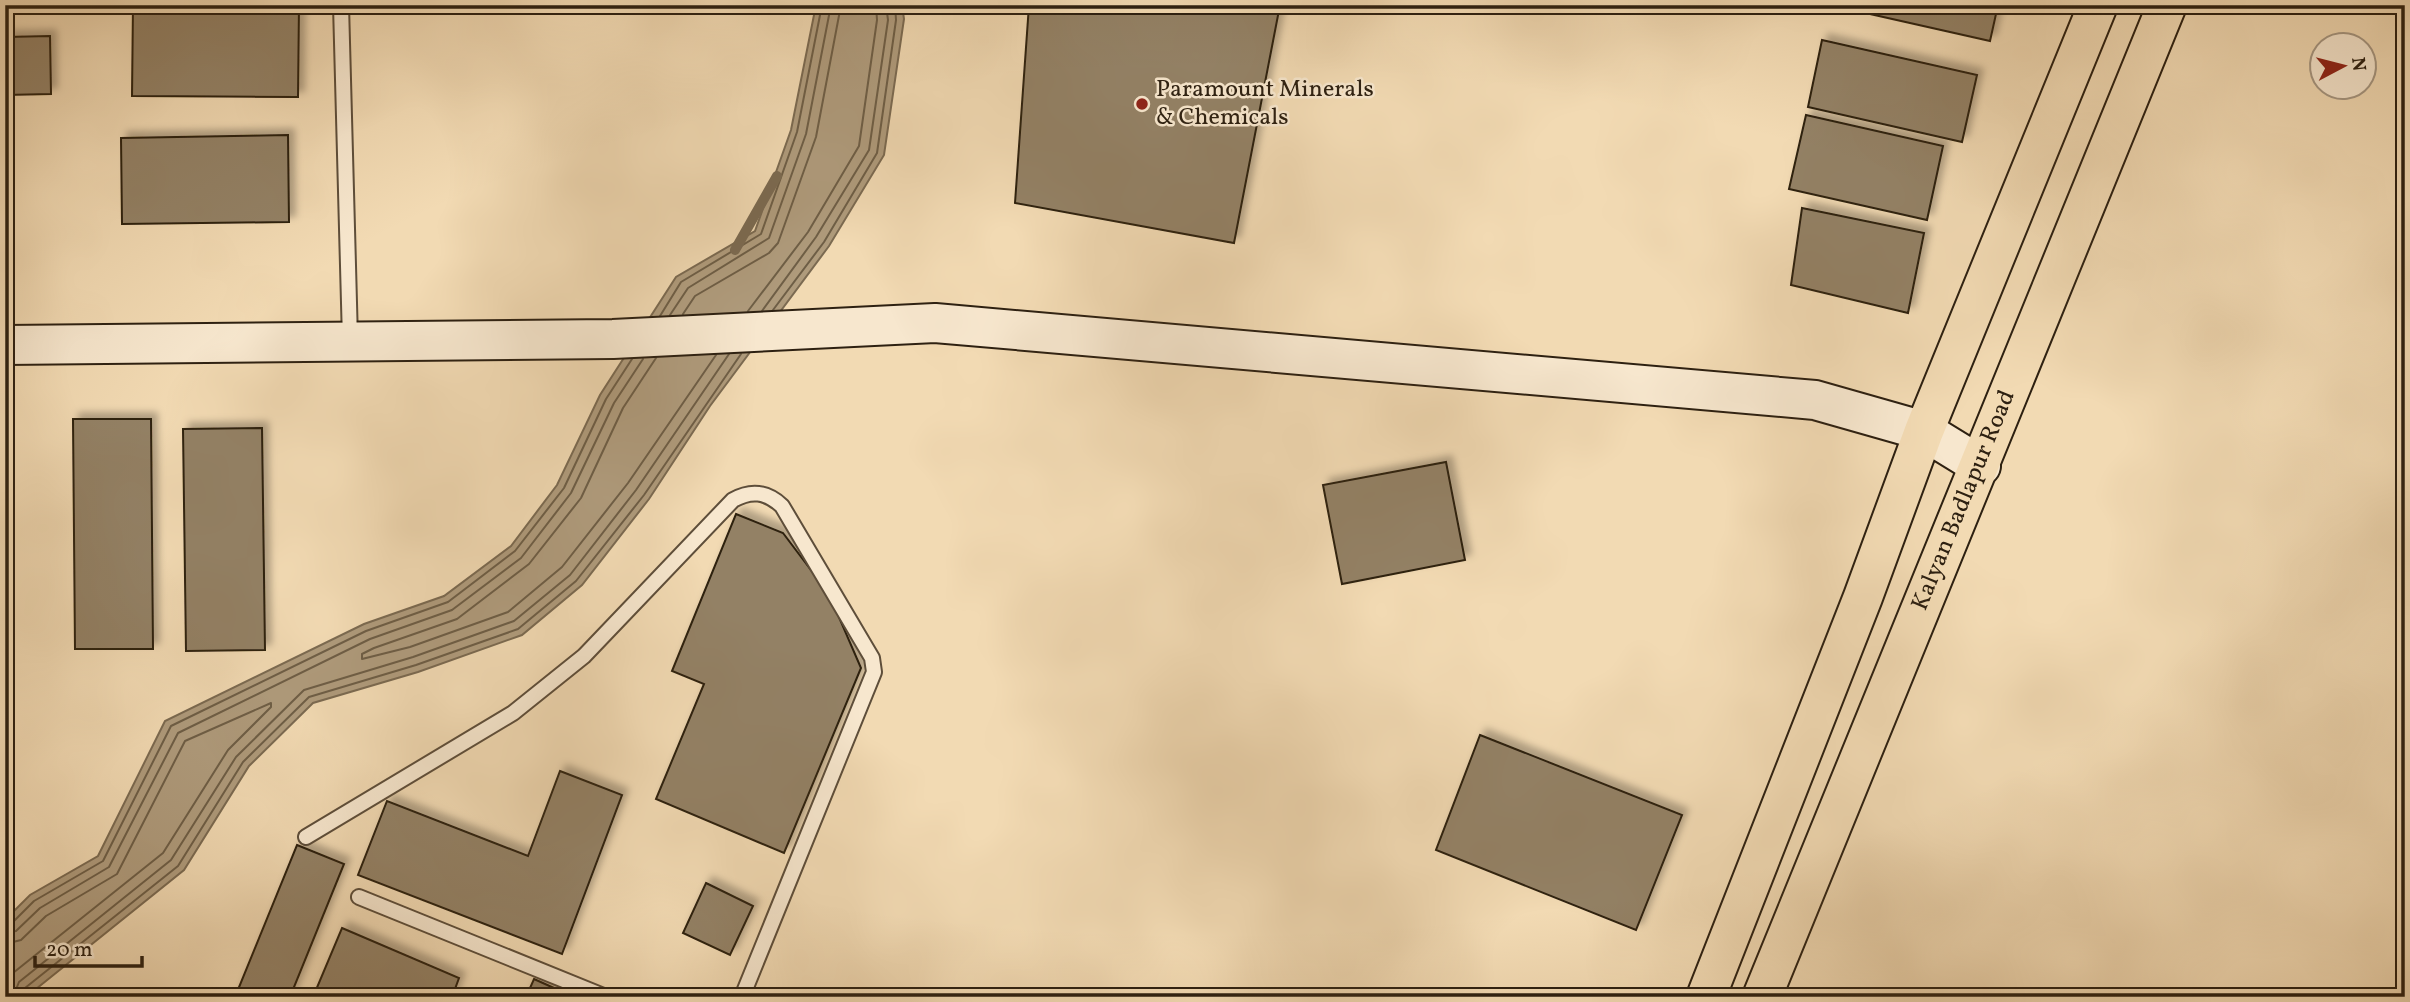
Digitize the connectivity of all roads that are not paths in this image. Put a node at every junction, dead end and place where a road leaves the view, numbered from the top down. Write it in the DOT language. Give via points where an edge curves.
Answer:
graph roads {
  1 [pos="341,5"];
  2 [pos="2098,5"];
  3 [pos="2167,5"];
  4 [pos="350,341"];
  5 [pos="5,345"];
  6 [pos="1924,431"];
  7 [pos="1981,466"];
  8 [pos="306,836"];
  9 [pos="359,897"];
  10 [pos="606,997"];
  11 [pos="742,997"];
  12 [pos="1706,997"];
  13 [pos="1762,997"];
  1 -- 4 [label="lane"];
  2 -- 6 [label="main road"];
  3 -- 7 [label="main road, Kalyan Badlapur Road"];
  4 -- 5 [label="street"];
  4 -- 6 [label="street" via="613,339 935,323 1815,400"];
  6 -- 7 [label="street"];
  6 -- 12 [label="main road"];
  7 -- 13 [label="main road, Kalyan Badlapur Road" via="1903,644"];
  8 -- 11 [label="lane" via="513,713 584,656 733,500 747,492 762,493 782,506 872,658 874,673"];
  9 -- 10 [label="lane"];
}
